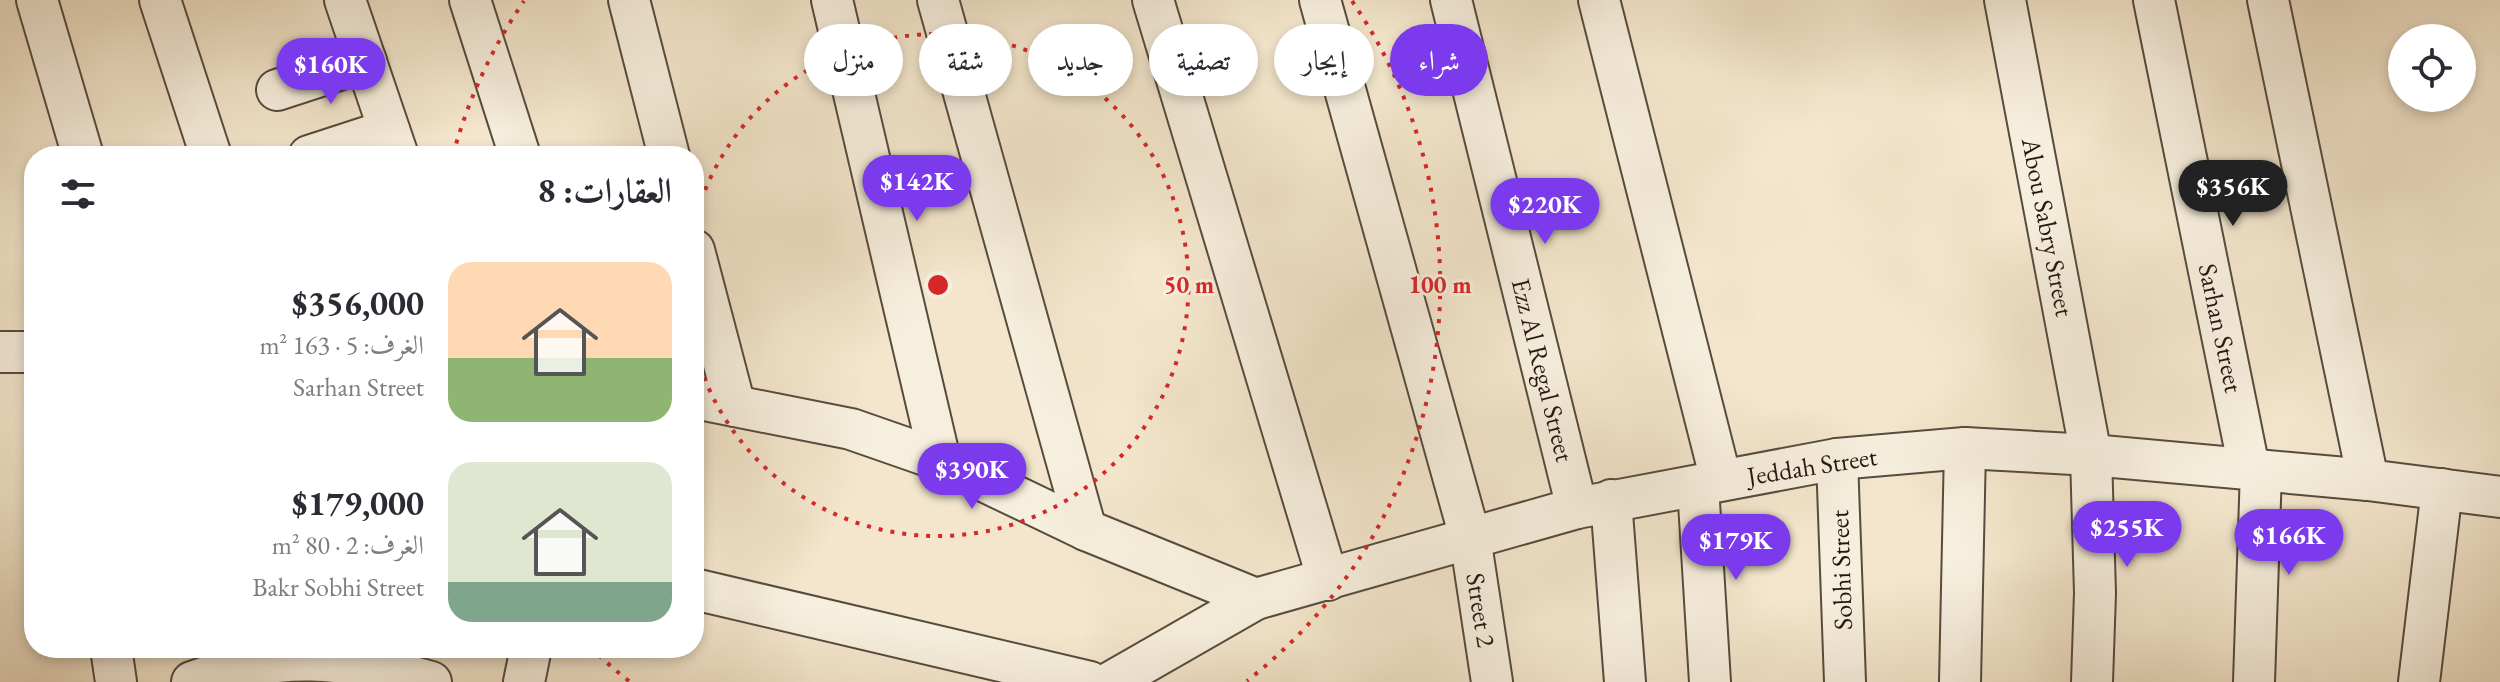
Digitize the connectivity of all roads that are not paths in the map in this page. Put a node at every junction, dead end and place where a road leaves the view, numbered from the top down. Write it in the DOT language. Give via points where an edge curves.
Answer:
graph roads {
  1 [pos="37,0"];
  2 [pos="160,0"];
  3 [pos="345,0"];
  4 [pos="470,0"];
  5 [pos="629,0"];
  6 [pos="832,0"];
  7 [pos="938,0"];
  8 [pos="1153,0"];
  9 [pos="1320,0"];
  10 [pos="1451,0"];
  11 [pos="1599,0"];
  12 [pos="2005,0"];
  13 [pos="2154,0"];
  14 [pos="2268,0"];
  15 [pos="366,61"];
  16 [pos="277,90"];
  17 [pos="394,143"];
  18 [pos="80,146"];
  19 [pos="208,146"];
  20 [pos="517,146"];
  21 [pos="666,146"];
  22 [pos="704,288"];
  23 [pos="0,352"];
  24 [pos="24,352"];
  25 [pos="704,400"];
  26 [pos="735,406"];
  27 [pos="1965,448"];
  28 [pos="2091,455"];
  29 [pos="1837,459"];
  30 [pos="940,460"];
  31 [pos="2255,469"];
  32 [pos="2368,480"];
  33 [pos="1710,483"];
  34 [pos="2442,489"];
  35 [pos="2500,497"];
  36 [pos="1594,504"];
  37 [pos="1086,530"];
  38 [pos="1470,537"];
  39 [pos="1328,580"];
  40 [pos="704,591"];
  41 [pos="1256,599"];
  42 [pos="112,658"];
  43 [pos="229,658"];
  44 [pos="529,658"];
  45 [pos="116,682"];
  46 [pos="192,682"];
  47 [pos="431,682"];
  48 [pos="524,682"];
  49 [pos="1090,682"];
  50 [pos="1111,682"];
  51 [pos="1492,682"];
  52 [pos="1625,682"];
  53 [pos="1710,682"];
  54 [pos="1845,682"];
  55 [pos="1960,682"];
  56 [pos="2092,682"];
  57 [pos="2254,682"];
  58 [pos="2419,682"];
  1 -- 18 [label="street"];
  2 -- 19 [label="street"];
  3 -- 15 [label="street"];
  4 -- 20 [label="street"];
  5 -- 21 [label="street"];
  6 -- 30 [label="street"];
  7 -- 37 [label="street"];
  8 -- 39 [label="street"];
  9 -- 38 [label="street, Street 2"];
  10 -- 36 [label="street, Ezz Al Regal Street"];
  11 -- 33 [label="street"];
  12 -- 28 [label="street, Abou Sabry Street"];
  13 -- 31 [label="street, Sarhan Street"];
  14 -- 32 [label="street"];
  15 -- 16 [label="street"];
  15 -- 17 [label="street"];
  22 -- 26 [label="street"];
  23 -- 24 [label="street"];
  25 -- 26 [label="street"];
  26 -- 30 [label="street" via="851,429"];
  27 -- 28 [label="street, Jeddah Street"];
  27 -- 29 [label="street, Jeddah Street"];
  27 -- 55 [label="street"];
  28 -- 31 [label="street, Jeddah Street"];
  28 -- 56 [label="street, Abou Sabry Street"];
  29 -- 33 [label="street, Jeddah Street"];
  29 -- 54 [label="street, Sobhi Street"];
  30 -- 37 [label="street"];
  31 -- 32 [label="street, Jeddah Street"];
  31 -- 57 [label="street, Sarhan Street"];
  32 -- 34 [label="street, Jeddah Street"];
  33 -- 36 [label="street, Jeddah Street"];
  33 -- 53 [label="street"];
  34 -- 35 [label="street, Jeddah Street"];
  34 -- 58 [label="street"];
  36 -- 38 [label="street, Jeddah Street"];
  36 -- 52 [label="street, Ezz Al Regal Street"];
  37 -- 41 [label="street"];
  38 -- 39 [label="street, Jeddah Street"];
  38 -- 51 [label="street, Street 2"];
  39 -- 41 [label="street, Jeddah Street"];
  40 -- 49 [label="street"];
  41 -- 50 [label="street, Jeddah Street"];
  42 -- 45 [label="street"];
  43 -- 46 [label="street"];
  43 -- 47 [label="street" via="331,660"];
  44 -- 48 [label="street"];
}
